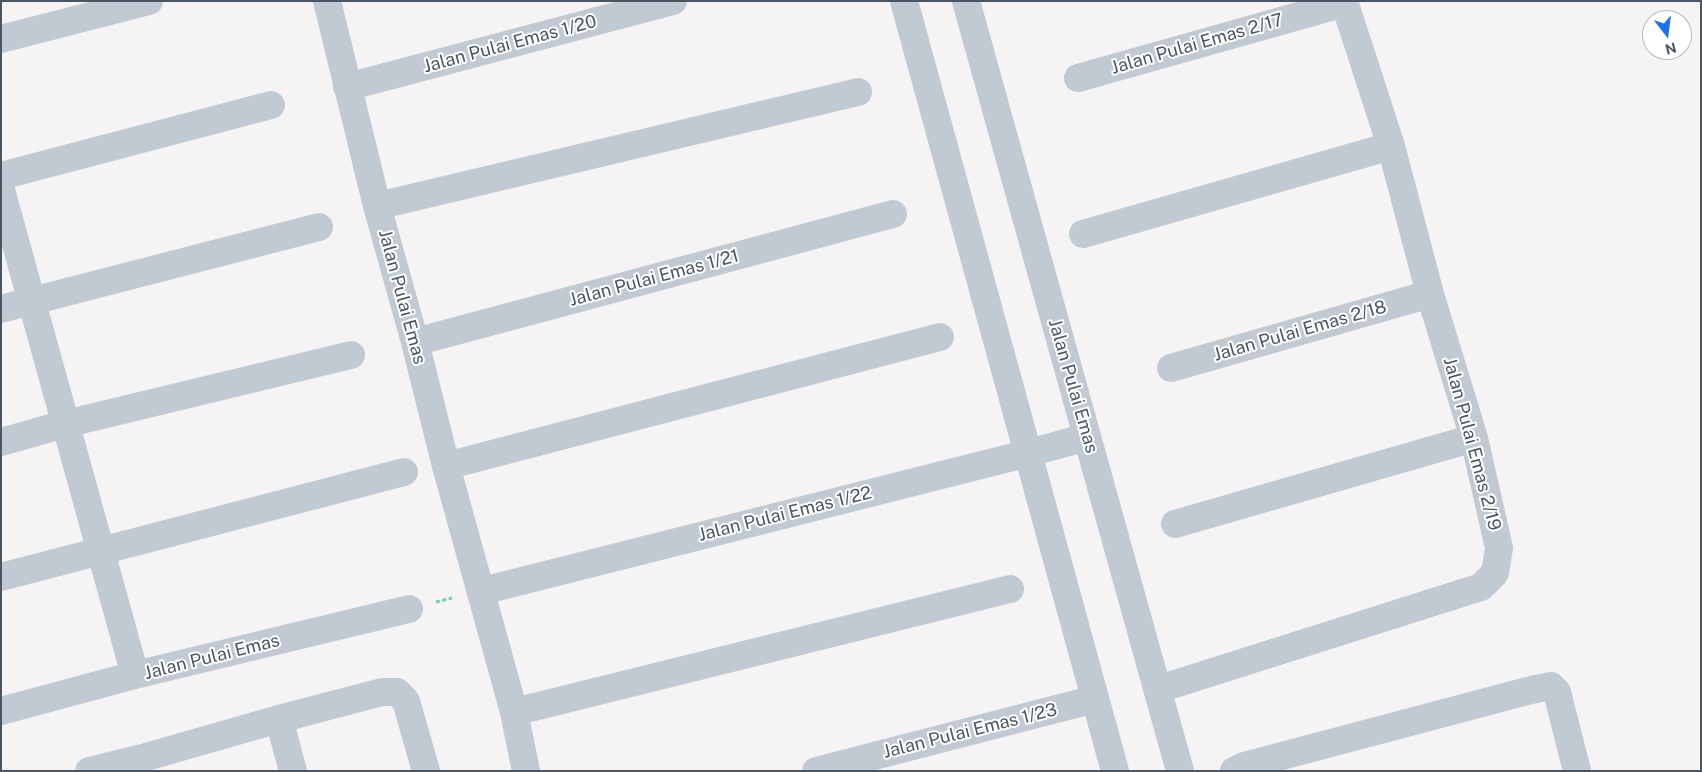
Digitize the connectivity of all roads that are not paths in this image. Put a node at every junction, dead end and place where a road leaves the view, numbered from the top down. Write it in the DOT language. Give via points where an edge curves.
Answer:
graph roads {
  1 [pos="148,1"];
  2 [pos="327,1"];
  3 [pos="673,1"];
  4 [pos="904,1"];
  5 [pos="966,1"];
  6 [pos="1344,2"];
  7 [pos="1,39"];
  8 [pos="1078,78"];
  9 [pos="347,88"];
  10 [pos="858,92"];
  11 [pos="271,105"];
  12 [pos="1391,146"];
  13 [pos="1,176"];
  14 [pos="1,190"];
  15 [pos="377,206"];
  16 [pos="893,214"];
  17 [pos="319,227"];
  18 [pos="1083,234"];
  19 [pos="1430,294"];
  20 [pos="32,301"];
  21 [pos="1,309"];
  22 [pos="940,337"];
  23 [pos="415,342"];
  24 [pos="351,355"];
  25 [pos="1170,368"];
  26 [pos="65,424"];
  27 [pos="1087,437"];
  28 [pos="1474,438"];
  29 [pos="1,442"];
  30 [pos="1029,453"];
  31 [pos="446,466"];
  32 [pos="404,472"];
  33 [pos="1175,524"];
  34 [pos="100,551"];
  35 [pos="1,576"];
  36 [pos="1010,589"];
  37 [pos="482,591"];
  38 [pos="409,609"];
  39 [pos="135,675"];
  40 [pos="1158,689"];
  41 [pos="1095,699"];
  42 [pos="1,711"];
  43 [pos="514,712"];
  44 [pos="279,719"];
  45 [pos="148,764"];
  46 [pos="89,771"];
  47 [pos="293,771"];
  48 [pos="426,771"];
  49 [pos="526,771"];
  50 [pos="816,771"];
  51 [pos="1115,771"];
  52 [pos="1180,771"];
  53 [pos="1234,771"];
  54 [pos="1577,771"];
  1 -- 7 [label="street"];
  2 -- 9 [label="street, Jalan Pulai Emas"];
  3 -- 9 [label="street, Jalan Pulai Emas 1/20"];
  4 -- 30 [label="street"];
  5 -- 27 [label="street, Jalan Pulai Emas"];
  6 -- 8 [label="street, Jalan Pulai Emas 2/17"];
  6 -- 12 [label="street, Jalan Pulai Emas 2/19"];
  9 -- 15 [label="street, Jalan Pulai Emas"];
  10 -- 15 [label="street"];
  11 -- 13 [label="street"];
  12 -- 18 [label="street"];
  12 -- 19 [label="street, Jalan Pulai Emas 2/19"];
  14 -- 20 [label="street"];
  15 -- 23 [label="street, Jalan Pulai Emas"];
  16 -- 23 [label="street, Jalan Pulai Emas 1/21"];
  17 -- 20 [label="street"];
  19 -- 25 [label="street, Jalan Pulai Emas 2/18"];
  19 -- 28 [label="street, Jalan Pulai Emas 2/19"];
  20 -- 21 [label="street"];
  20 -- 26 [label="street"];
  22 -- 31 [label="street"];
  23 -- 31 [label="street, Jalan Pulai Emas"];
  24 -- 26 [label="street"];
  26 -- 29 [label="street"];
  26 -- 34 [label="street"];
  27 -- 30 [label="street, Jalan Pulai Emas 1/22"];
  27 -- 40 [label="street, Jalan Pulai Emas"];
  28 -- 33 [label="street"];
  28 -- 40 [label="street, Jalan Pulai Emas 2/19" via="1499,548 1495,573 1481,587"];
  30 -- 37 [label="street, Jalan Pulai Emas 1/22"];
  30 -- 41 [label="street"];
  31 -- 37 [label="street, Jalan Pulai Emas"];
  32 -- 34 [label="street"];
  34 -- 35 [label="street"];
  34 -- 39 [label="street"];
  36 -- 43 [label="street"];
  37 -- 43 [label="street, Jalan Pulai Emas"];
  38 -- 39 [label="street, Jalan Pulai Emas"];
  39 -- 42 [label="street, Jalan Pulai Emas"];
  40 -- 52 [label="street, Jalan Pulai Emas"];
  41 -- 50 [label="street, Jalan Pulai Emas 1/23"];
  41 -- 51 [label="street"];
  43 -- 49 [label="street, Jalan Pulai Emas"];
  44 -- 45 [label="street"];
  44 -- 47 [label="street"];
  44 -- 48 [label="street" via="382,692 397,692 406,701"];
  45 -- 46 [label="street"];
  53 -- 54 [label="street" via="1551,686 1557,692"];
}
